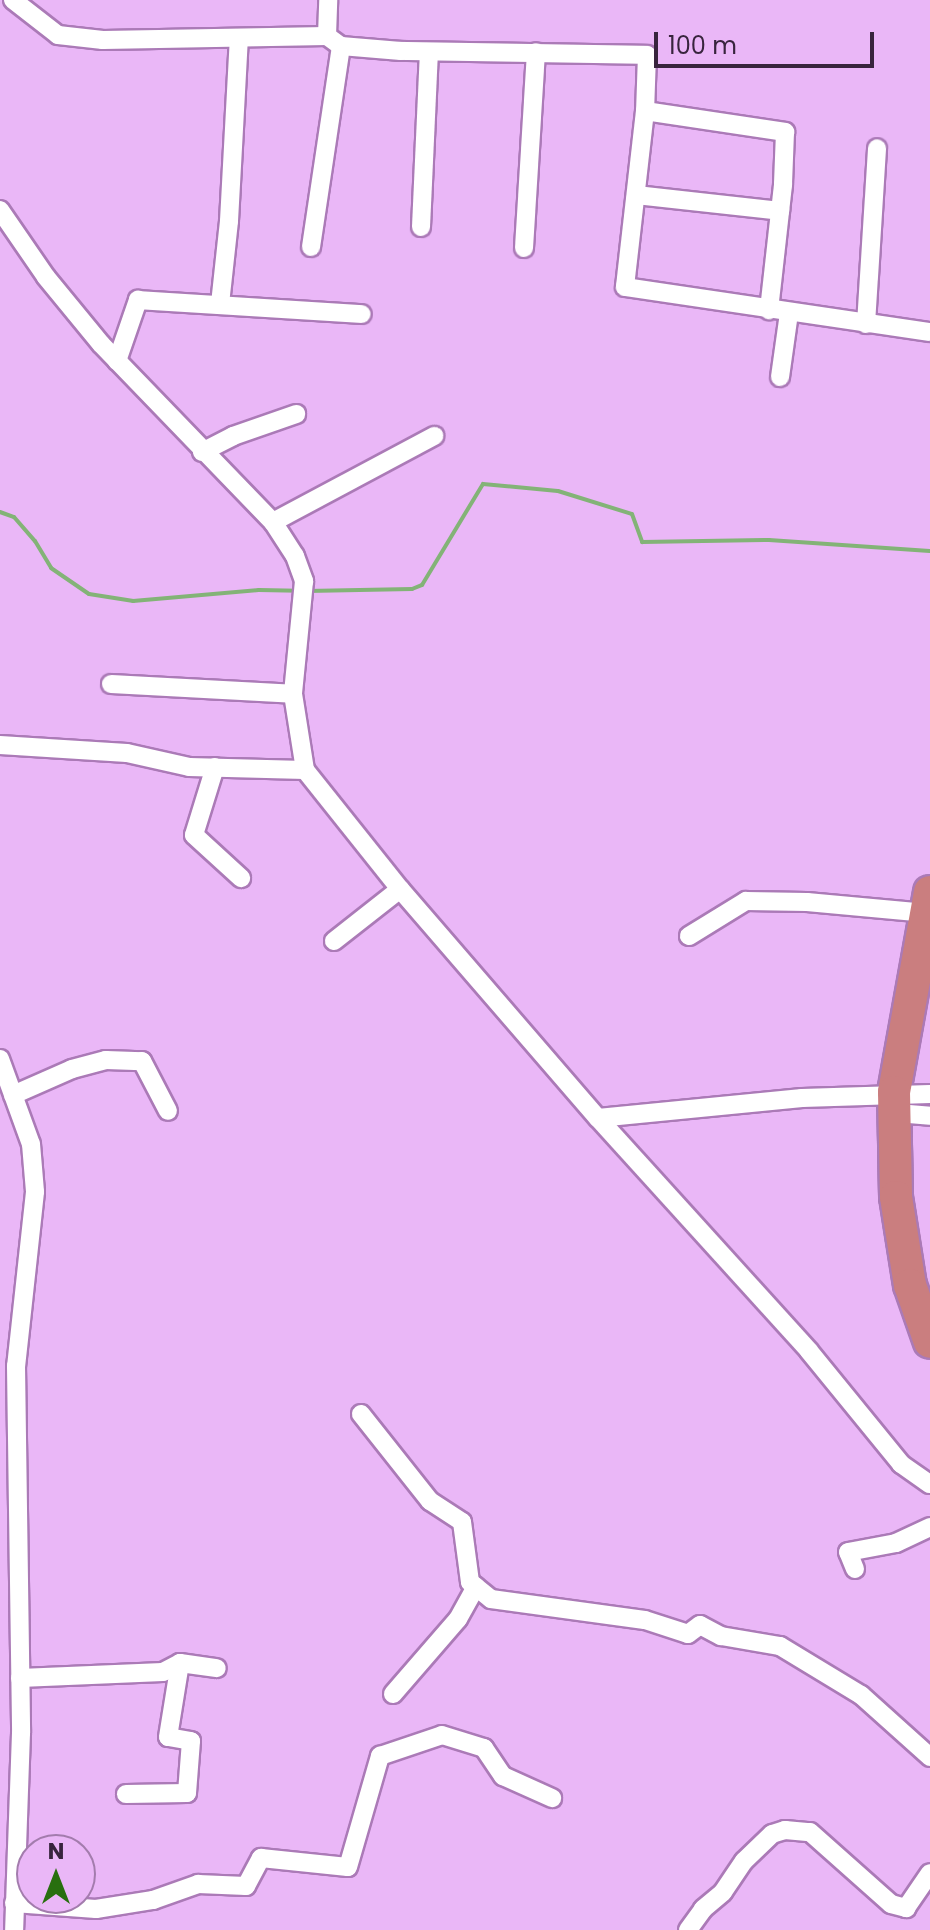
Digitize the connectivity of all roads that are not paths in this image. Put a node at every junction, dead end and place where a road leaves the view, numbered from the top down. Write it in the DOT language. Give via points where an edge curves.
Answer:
graph roads {
  1 [pos="13,0"];
  2 [pos="328,0"];
  3 [pos="239,38"];
  4 [pos="334,41"];
  5 [pos="536,52"];
  6 [pos="429,53"];
  7 [pos="645,111"];
  8 [pos="877,148"];
  9 [pos="636,195"];
  10 [pos="0,210"];
  11 [pos="780,211"];
  12 [pos="421,227"];
  13 [pos="311,247"];
  14 [pos="524,248"];
  15 [pos="220,304"];
  16 [pos="769,310"];
  17 [pos="789,313"];
  18 [pos="362,314"];
  19 [pos="866,324"];
  20 [pos="930,332"];
  21 [pos="117,361"];
  22 [pos="780,377"];
  23 [pos="296,414"];
  24 [pos="434,436"];
  25 [pos="202,452"];
  26 [pos="273,522"];
  27 [pos="111,684"];
  28 [pos="293,694"];
  29 [pos="0,745"];
  30 [pos="215,767"];
  31 [pos="305,770"];
  32 [pos="241,878"];
  33 [pos="400,889"];
  34 [pos="928,902"];
  35 [pos="689,936"];
  36 [pos="334,941"];
  37 [pos="930,972"];
  38 [pos="0,1059"];
  39 [pos="13,1095"];
  40 [pos="915,1102"];
  41 [pos="168,1111"];
  42 [pos="598,1118"];
  43 [pos="930,1283"];
  44 [pos="930,1342"];
  45 [pos="361,1414"];
  46 [pos="930,1484"];
  47 [pos="930,1527"];
  48 [pos="855,1569"];
  49 [pos="476,1587"];
  50 [pos="180,1663"];
  51 [pos="217,1668"];
  52 [pos="20,1678"];
  53 [pos="393,1694"];
  54 [pos="930,1757"];
  55 [pos="126,1794"];
  56 [pos="552,1798"];
  57 [pos="930,1873"];
  58 [pos="14,1903"];
  59 [pos="14,1930"];
  60 [pos="688,1930"];
  1 -- 3 [label="street" via="58,35 103,40"];
  2 -- 4 [label="street"];
  3 -- 4 [label="street"];
  3 -- 15 [label="street"];
  4 -- 6 [label="street"];
  4 -- 13 [label="street"];
  5 -- 6 [label="street"];
  5 -- 7 [label="street" via="647,55"];
  5 -- 14 [label="street"];
  6 -- 12 [label="street"];
  7 -- 9 [label="street"];
  7 -- 11 [label="street" via="785,132"];
  8 -- 19 [label="street"];
  9 -- 11 [label="street"];
  9 -- 16 [label="street" via="625,287"];
  10 -- 21 [label="street" via="46,277"];
  11 -- 16 [label="street"];
  15 -- 18 [label="street"];
  15 -- 21 [label="street" via="138,300"];
  16 -- 17 [label="street"];
  17 -- 19 [label="street"];
  17 -- 22 [label="street"];
  19 -- 20 [label="street"];
  21 -- 25 [label="street"];
  23 -- 25 [label="street"];
  24 -- 26 [label="street"];
  25 -- 26 [label="street"];
  26 -- 28 [label="street" via="304,581"];
  27 -- 28 [label="street"];
  28 -- 31 [label="street"];
  29 -- 30 [label="street" via="127,753 189,767"];
  30 -- 31 [label="street"];
  30 -- 32 [label="street" via="194,835"];
  31 -- 33 [label="street"];
  33 -- 36 [label="street"];
  33 -- 42 [label="street"];
  34 -- 35 [label="street" via="746,901"];
  34 -- 40 [label="highway"];
  37 -- 40 [label="highway" via="916,1036"];
  38 -- 39 [label="street"];
  39 -- 41 [label="street" via="106,1060 142,1061"];
  39 -- 52 [label="street" via="31,1144 35,1192 16,1366"];
  40 -- 42 [label="street"];
  40 -- 43 [label="highway" via="914,1194"];
  40 -- 44 [label="highway" via="896,1197 910,1285"];
  42 -- 46 [label="street" via="809,1351 901,1464"];
  45 -- 49 [label="street" via="430,1501 462,1522 470,1582"];
  47 -- 48 [label="street" via="896,1543 848,1552"];
  49 -- 53 [label="street" via="458,1619"];
  49 -- 54 [label="street" via="491,1599 645,1620 688,1634 700,1625 721,1636 780,1646 861,1695"];
  50 -- 51 [label="street"];
  50 -- 52 [label="street" via="163,1672"];
  50 -- 55 [label="street" via="168,1737 191,1741 187,1793"];
  52 -- 58 [label="street"];
  56 -- 58 [label="street" via="503,1776 484,1748 442,1735 380,1756 348,1867 261,1858 246,1886 198,1884 153,1900 96,1909"];
  57 -- 60 [label="street" via="906,1908 891,1904 810,1832 785,1830 772,1834 744,1861"];
  58 -- 59 [label="street"];
}
